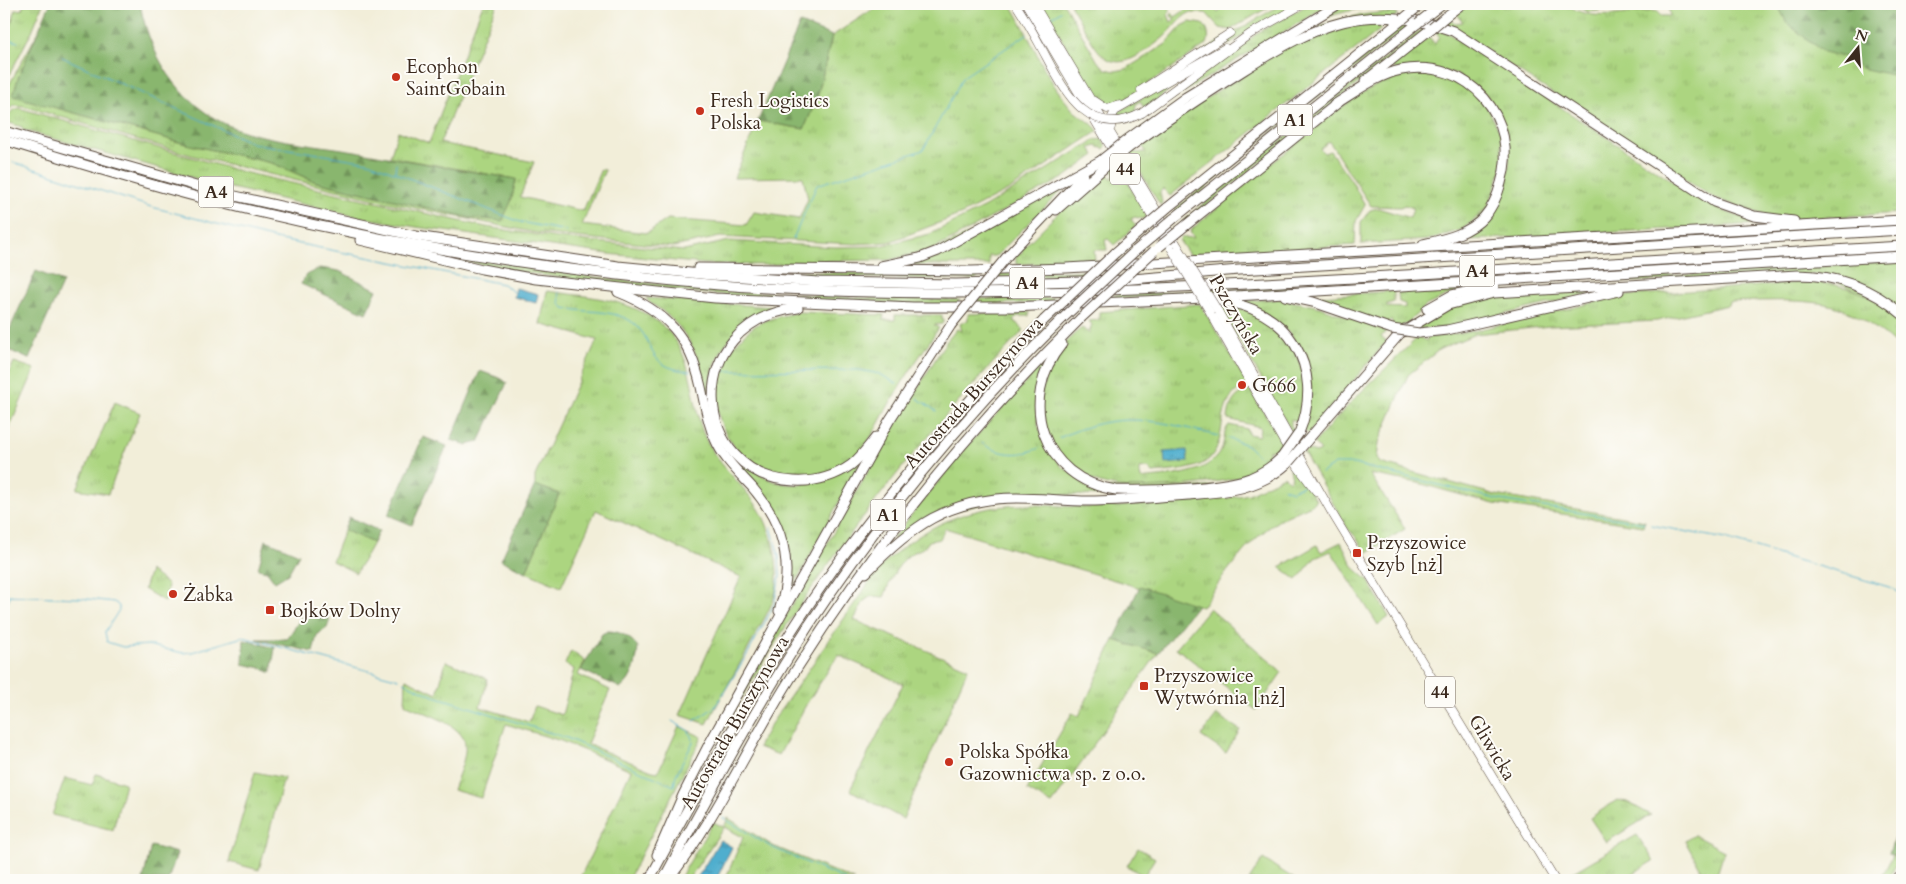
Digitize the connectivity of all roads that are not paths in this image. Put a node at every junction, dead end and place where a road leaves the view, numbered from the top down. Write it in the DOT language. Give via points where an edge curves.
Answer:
graph roads {
  1 [pos="1026,4"];
  2 [pos="1034,4"];
  3 [pos="1303,4"];
  4 [pos="1339,4"];
  5 [pos="1442,4"];
  6 [pos="1462,4"];
  7 [pos="1016,5"];
  8 [pos="1421,5"];
  9 [pos="1230,33"];
  10 [pos="1250,34"];
  11 [pos="1090,96"];
  12 [pos="1334,105"];
  13 [pos="4,131"];
  14 [pos="7,141"];
  15 [pos="1115,141"];
  16 [pos="1129,142"];
  17 [pos="1102,164"];
  18 [pos="1902,220"];
  19 [pos="1834,224"];
  20 [pos="328,228"];
  21 [pos="1902,230"];
  22 [pos="1902,246"];
  23 [pos="1175,248"];
  24 [pos="1398,249"];
  25 [pos="1902,256"];
  26 [pos="618,266"];
  27 [pos="866,270"];
  28 [pos="1552,277"];
  29 [pos="1656,284"];
  30 [pos="604,287"];
  31 [pos="1267,294"];
  32 [pos="1184,299"];
  33 [pos="822,305"];
  34 [pos="1902,314"];
  35 [pos="1081,318"];
  36 [pos="1395,332"];
  37 [pos="889,422"];
  38 [pos="1284,460"];
  39 [pos="1326,503"];
  40 [pos="844,597"];
  41 [pos="771,633"];
  42 [pos="649,879"];
  43 [pos="663,880"];
  44 [pos="668,880"];
  45 [pos="1555,880"];
  1 -- 23 [label="main road, Pszczyńska / 44"];
  2 -- 11 [label="main road, Pszczyńska / 44"];
  3 -- 10 [label="main road"];
  4 -- 16 [label="highway" via="1186,97"];
  5 -- 43 [label="highway, Autostrada Bursztynowa / A1, bridge" via="1152,236 1062,319 962,424 878,528 810,624 743,734"];
  6 -- 12 [label="highway, bridge"];
  7 -- 10 [label="main road, bridge" via="1061,84 1080,108 1095,117 1112,121 1142,113"];
  8 -- 42 [label="highway, Autostrada Bursztynowa / A1, bridge" via="1146,226 1044,320 987,379 913,464 796,624 732,729"];
  9 -- 11 [label="main road" via="1116,107 1102,107"];
  10 -- 15 [label="main road" via="1115,111 1111,124"];
  11 -- 15 [label="main road, Pszczyńska / 44"];
  12 -- 24 [label="highway" via="1382,76 1423,69 1444,72 1464,81 1483,96 1498,118 1504,138 1506,168 1497,196 1484,217 1458,235"];
  12 -- 35 [label="highway, bridge" via="1156,249"];
  13 -- 26 [label="highway, A4" via="180,182 328,218 474,246"];
  14 -- 20 [label="highway, A4" via="170,189"];
  15 -- 23 [label="main road, Pszczyńska / 44"];
  16 -- 17 [label="highway, bridge"];
  16 -- 19 [label="highway" via="1316,26 1358,12 1398,12 1425,17 1453,31 1714,202 1767,218"];
  17 -- 27 [label="highway" via="938,251"];
  17 -- 37 [label="highway, bridge" via="1050,208 1008,254 951,325"];
  18 -- 19 [label="highway"];
  19 -- 24 [label="highway"];
  20 -- 22 [label="highway, A4" via="446,251 621,275 752,287 922,294 1144,290"];
  20 -- 30 [label="highway" via="358,240 482,269"];
  21 -- 26 [label="highway, A4" via="1031,283 818,282"];
  23 -- 39 [label="main road, Pszczyńska / 44, bridge" via="1214,312 1298,467"];
  24 -- 27 [label="highway" via="1066,268"];
  25 -- 28 [label="highway"];
  26 -- 27 [label="highway"];
  28 -- 31 [label="highway"];
  28 -- 36 [label="highway" via="1452,295"];
  29 -- 34 [label="highway" via="1824,277 1867,290"];
  29 -- 36 [label="highway, bridge" via="1447,330"];
  29 -- 36 [label="highway" via="1494,293 1448,305"];
  30 -- 33 [label="highway"];
  30 -- 41 [label="highway" via="657,311 684,340 697,368 715,440 773,516 784,545 787,574 783,601"];
  31 -- 32 [label="highway"];
  31 -- 36 [label="highway" via="1313,302"];
  32 -- 33 [label="highway" via="1012,307"];
  32 -- 38 [label="highway, bridge" via="1239,304 1260,312 1284,330 1300,354 1307,377 1307,408 1299,433"];
  33 -- 37 [label="highway" via="766,315 747,326 730,344 717,368 713,392 722,435 745,463 758,471 772,478 804,482 829,477 851,465"];
  35 -- 38 [label="highway" via="1046,366 1038,398 1043,433 1054,453 1073,473 1093,484 1116,490 1214,485 1250,478"];
  35 -- 40 [label="highway" via="1024,375 948,460"];
  36 -- 38 [label="highway, bridge" via="1306,442"];
  37 -- 41 [label="highway"];
  38 -- 40 [label="highway" via="1262,482 1227,492 1111,500 1006,498 970,504 933,518 906,534"];
  39 -- 45 [label="main road, Gliwicka / 44"];
  40 -- 44 [label="highway" via="793,674"];
  41 -- 42 [label="highway" via="708,746 660,848"];
}
